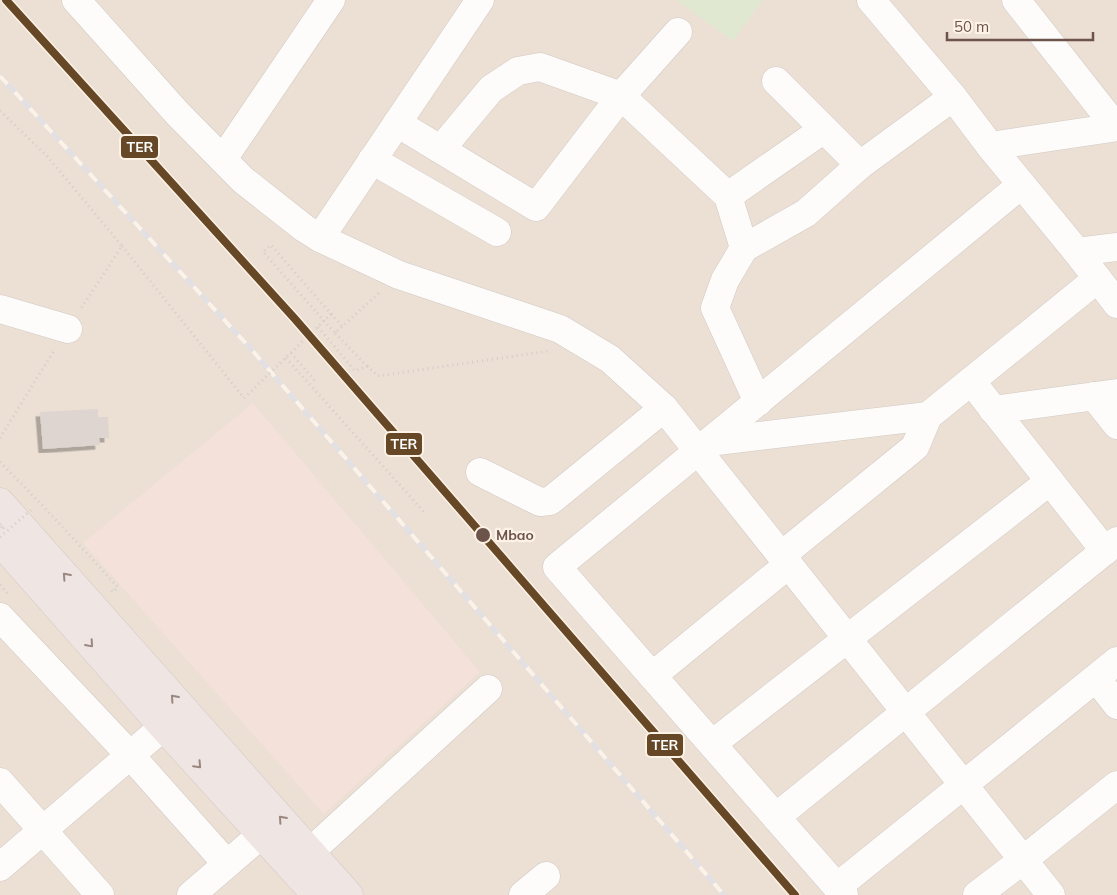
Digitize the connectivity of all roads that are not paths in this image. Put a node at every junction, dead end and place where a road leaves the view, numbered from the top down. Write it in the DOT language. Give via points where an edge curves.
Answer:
graph roads {
  1 [pos="76,0"];
  2 [pos="330,0"];
  3 [pos="480,0"];
  4 [pos="871,0"];
  5 [pos="1028,5"];
  6 [pos="678,32"];
  7 [pos="776,81"];
  8 [pos="620,96"];
  9 [pos="953,97"];
  10 [pos="397,123"];
  11 [pos="1117,127"];
  12 [pos="824,129"];
  13 [pos="990,146"];
  14 [pos="441,149"];
  15 [pos="223,159"];
  16 [pos="372,160"];
  17 [pos="860,165"];
  18 [pos="1021,184"];
  19 [pos="728,196"];
  20 [pos="497,232"];
  21 [pos="320,238"];
  22 [pos="1117,247"];
  23 [pos="744,248"];
  24 [pos="1077,252"];
  25 [pos="1098,279"];
  26 [pos="1117,304"];
  27 [pos="0,309"];
  28 [pos="68,329"];
  29 [pos="971,381"];
  30 [pos="1106,395"];
  31 [pos="758,402"];
  32 [pos="664,408"];
  33 [pos="993,410"];
  34 [pos="928,416"];
  35 [pos="1117,425"];
  36 [pos="704,446"];
  37 [pos="480,472"];
  38 [pos="1050,481"];
  39 [pos="0,502"];
  40 [pos="0,542"];
  41 [pos="1111,546"];
  42 [pos="786,560"];
  43 [pos="4,629"];
  44 [pos="848,639"];
  45 [pos="1117,661"];
  46 [pos="652,676"];
  47 [pos="1096,678"];
  48 [pos="488,689"];
  49 [pos="1117,705"];
  50 [pos="906,713"];
  51 [pos="164,727"];
  52 [pos="712,744"];
  53 [pos="130,755"];
  54 [pos="0,782"];
  55 [pos="964,785"];
  56 [pos="1117,785"];
  57 [pos="776,817"];
  58 [pos="44,830"];
  59 [pos="262,834"];
  60 [pos="311,851"];
  61 [pos="1023,860"];
  62 [pos="227,864"];
  63 [pos="0,867"];
  64 [pos="546,876"];
  65 [pos="841,891"];
  66 [pos="100,895"];
  67 [pos="191,895"];
  68 [pos="316,895"];
  69 [pos="349,895"];
  70 [pos="523,895"];
  71 [pos="977,895"];
  72 [pos="1051,895"];
  1 -- 15 [label="street"];
  2 -- 15 [label="street"];
  3 -- 10 [label="street"];
  4 -- 9 [label="street"];
  5 -- 11 [label="street"];
  6 -- 8 [label="street"];
  7 -- 12 [label="street"];
  8 -- 14 [label="street" via="540,68 518,71 490,88"];
  8 -- 14 [label="street" via="536,207"];
  8 -- 19 [label="street"];
  9 -- 13 [label="street"];
  9 -- 17 [label="street"];
  10 -- 14 [label="street"];
  10 -- 16 [label="street"];
  11 -- 13 [label="street"];
  12 -- 17 [label="street"];
  12 -- 19 [label="street"];
  13 -- 18 [label="street"];
  15 -- 21 [label="street" via="273,205"];
  16 -- 20 [label="street"];
  16 -- 21 [label="street"];
  17 -- 23 [label="street" via="806,213"];
  18 -- 24 [label="street"];
  18 -- 31 [label="street"];
  19 -- 23 [label="street"];
  21 -- 32 [label="street" via="399,275 560,329 610,359"];
  22 -- 24 [label="street"];
  23 -- 31 [label="street" via="725,280 715,308"];
  24 -- 25 [label="street"];
  25 -- 26 [label="street"];
  25 -- 29 [label="street"];
  27 -- 28 [label="street"];
  29 -- 33 [label="street"];
  29 -- 34 [label="street"];
  30 -- 33 [label="street"];
  30 -- 35 [label="street"];
  31 -- 36 [label="street"];
  32 -- 36 [label="street"];
  32 -- 37 [label="street" via="550,501 540,502"];
  33 -- 38 [label="street"];
  34 -- 36 [label="street"];
  34 -- 42 [label="street" via="915,447"];
  36 -- 42 [label="street"];
  36 -- 46 [label="street" via="557,567"];
  38 -- 41 [label="street"];
  38 -- 44 [label="street"];
  60 -- 39 [label="highway, one-way"];
  40 -- 51 [label="highway, one-way"];
  41 -- 50 [label="street"];
  42 -- 44 [label="street"];
  42 -- 46 [label="street"];
  43 -- 53 [label="street"];
  44 -- 50 [label="street"];
  44 -- 52 [label="street"];
  45 -- 47 [label="street"];
  46 -- 52 [label="street"];
  47 -- 49 [label="street"];
  47 -- 55 [label="street"];
  48 -- 60 [label="street"];
  50 -- 55 [label="street"];
  50 -- 57 [label="street"];
  51 -- 53 [label="street"];
  51 -- 59 [label="highway, one-way"];
  52 -- 57 [label="street"];
  53 -- 58 [label="street"];
  53 -- 62 [label="street"];
  54 -- 58 [label="street"];
  55 -- 61 [label="street"];
  55 -- 65 [label="street"];
  56 -- 61 [label="street"];
  57 -- 65 [label="street"];
  58 -- 63 [label="street"];
  58 -- 66 [label="street"];
  59 -- 62 [label="street"];
  59 -- 68 [label="highway"];
  60 -- 69 [label="highway"];
  61 -- 71 [label="street"];
  61 -- 72 [label="street"];
  62 -- 67 [label="street"];
  64 -- 70 [label="street"];
}
